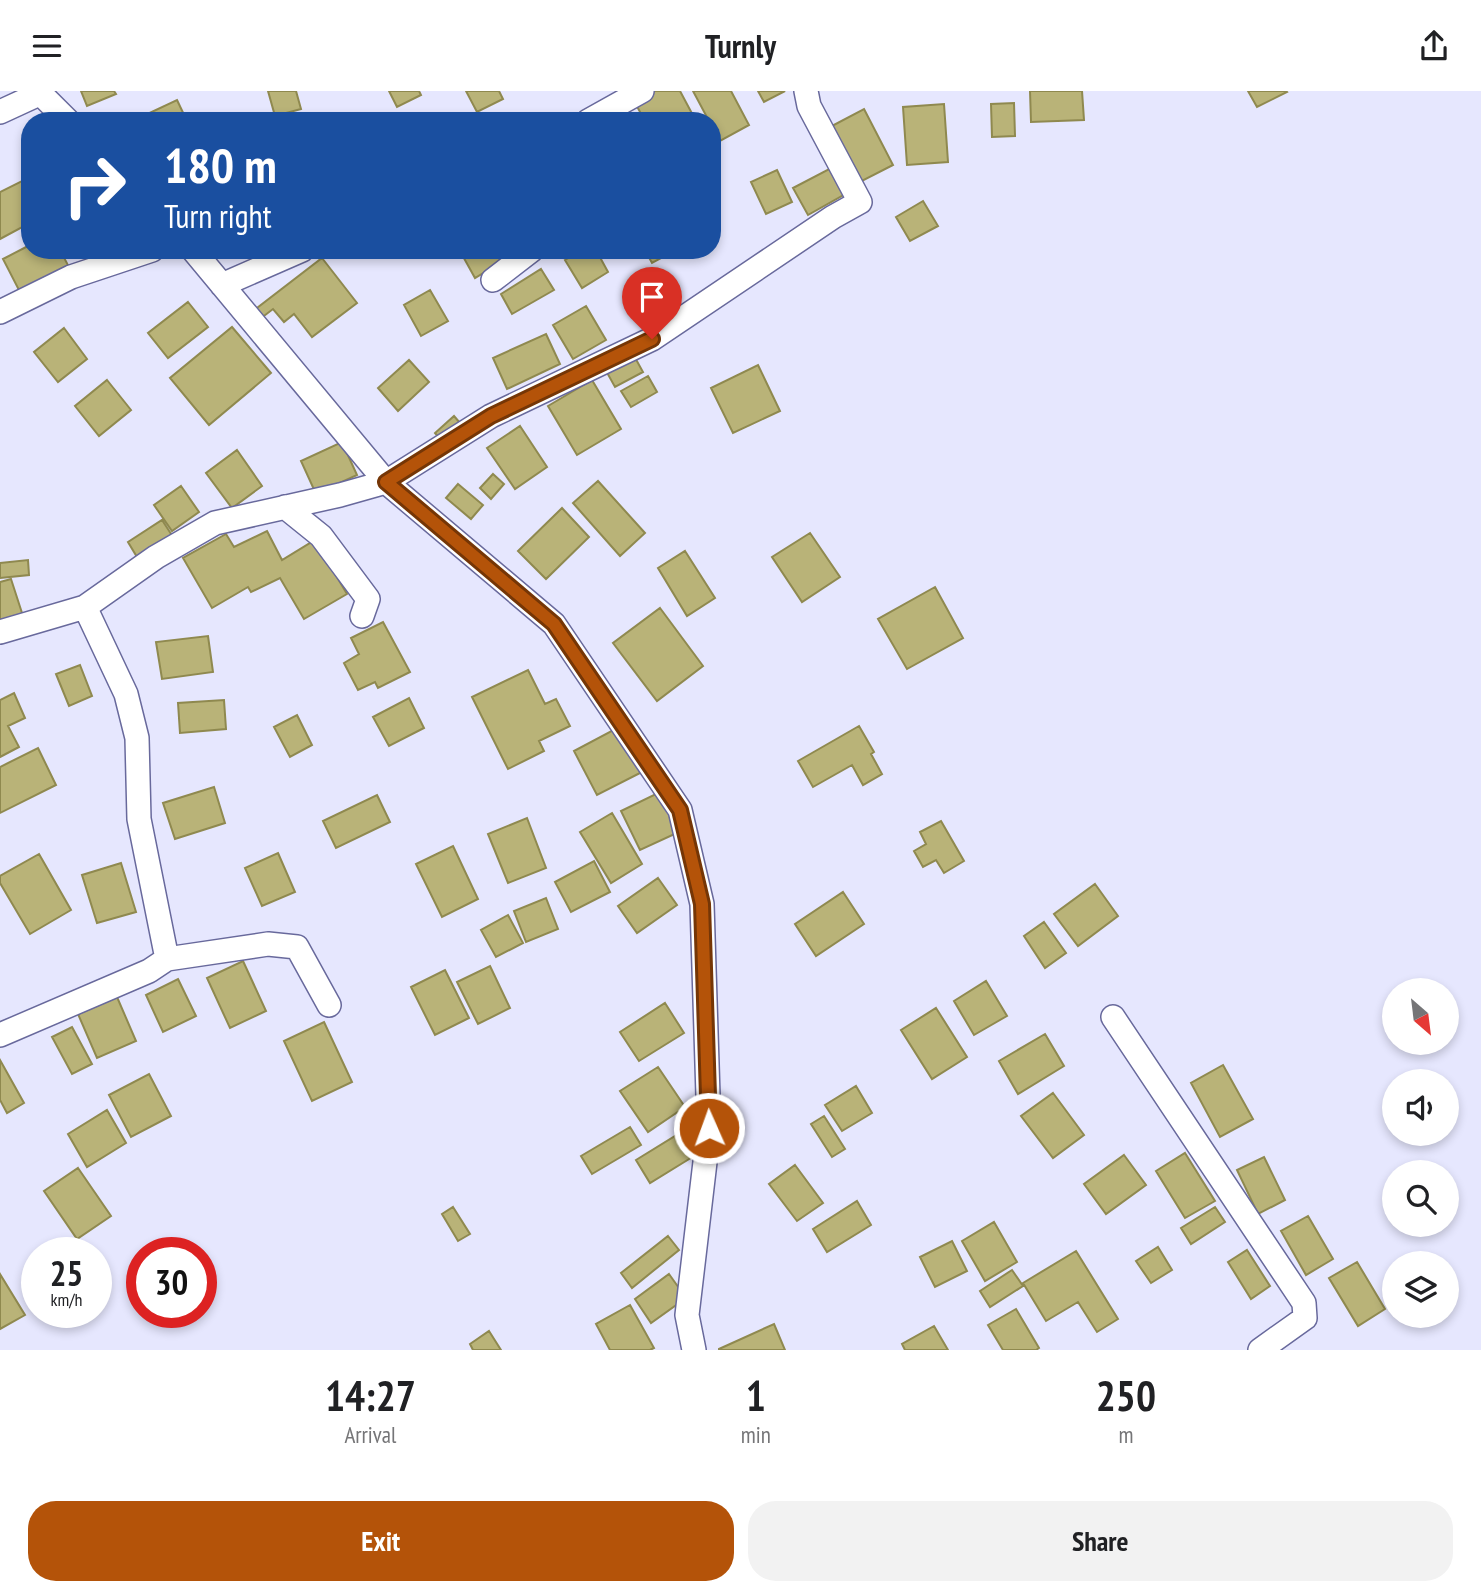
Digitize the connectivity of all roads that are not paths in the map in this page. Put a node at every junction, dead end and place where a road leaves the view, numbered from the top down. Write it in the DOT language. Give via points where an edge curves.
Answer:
graph roads {
  1 [pos="642,91"];
  2 [pos="806,91"];
  3 [pos="39,92"];
  4 [pos="59,112"];
  5 [pos="605,112"];
  6 [pos="0,113"];
  7 [pos="125,259"];
  8 [pos="200,259"];
  9 [pos="281,259"];
  10 [pos="520,259"];
  11 [pos="493,280"];
  12 [pos="222,285"];
  13 [pos="0,312"];
  14 [pos="386,482"];
  15 [pos="285,507"];
  16 [pos="85,607"];
  17 [pos="362,616"];
  18 [pos="0,632"];
  19 [pos="167,959"];
  20 [pos="329,1005"];
  21 [pos="1113,1017"];
  22 [pos="0,1035"];
  23 [pos="694,1350"];
  24 [pos="1260,1350"];
  1 -- 5 [label="street"];
  2 -- 14 [label="street" via="809,106 860,202 652,339 491,416"];
  3 -- 4 [label="street"];
  3 -- 6 [label="street"];
  7 -- 13 [label="street" via="71,277"];
  8 -- 12 [label="street"];
  9 -- 12 [label="street"];
  10 -- 11 [label="street"];
  12 -- 14 [label="street"];
  14 -- 15 [label="street"];
  14 -- 23 [label="street" via="554,624 680,810 702,904 709,1128 687,1315"];
  15 -- 16 [label="street" via="215,523"];
  15 -- 17 [label="street" via="321,536 368,599"];
  16 -- 18 [label="street"];
  16 -- 19 [label="street" via="126,694 137,738 139,819"];
  19 -- 20 [label="street" via="268,944 297,947"];
  19 -- 22 [label="street"];
  21 -- 24 [label="street" via="1304,1303 1305,1318"];
}
